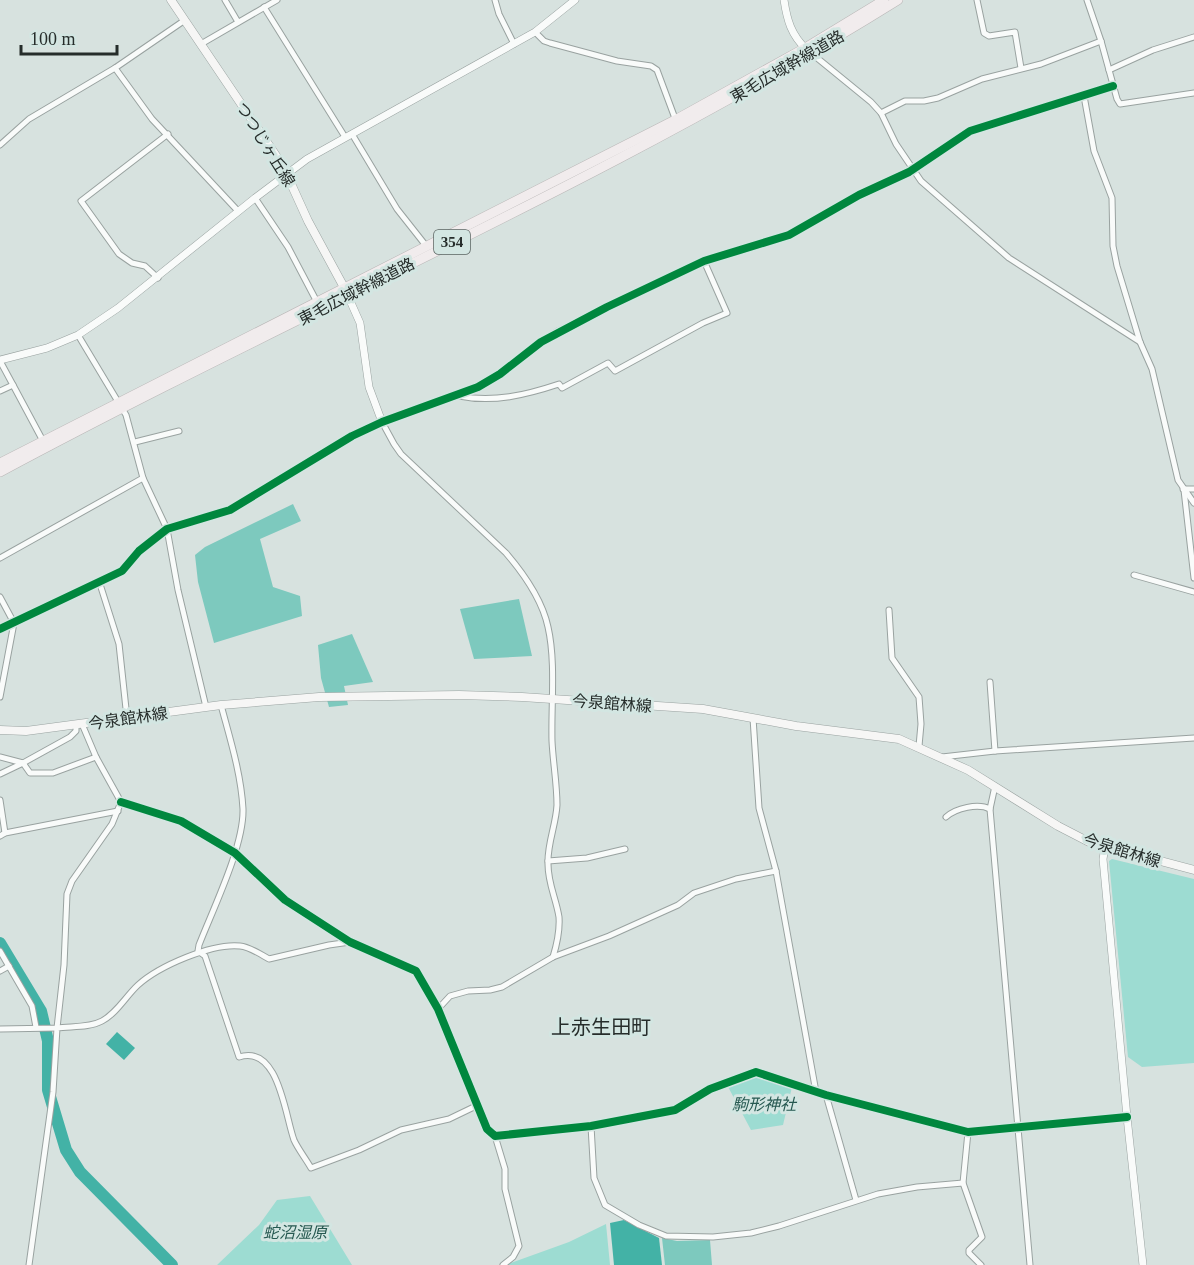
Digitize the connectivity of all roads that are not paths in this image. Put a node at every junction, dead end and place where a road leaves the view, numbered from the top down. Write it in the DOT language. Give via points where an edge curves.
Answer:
graph roads {
  1 [pos="171,0"];
  2 [pos="225,0"];
  3 [pos="277,0"];
  4 [pos="495,0"];
  5 [pos="575,0"];
  6 [pos="784,0"];
  7 [pos="884,0"];
  8 [pos="898,0"];
  9 [pos="977,0"];
  10 [pos="1087,0"];
  11 [pos="264,7"];
  12 [pos="185,20"];
  13 [pos="238,22"];
  14 [pos="535,32"];
  15 [pos="1194,37"];
  16 [pos="1101,41"];
  17 [pos="201,44"];
  18 [pos="514,44"];
  19 [pos="808,50"];
  20 [pos="115,68"];
  21 [pos="1021,68"];
  22 [pos="1109,70"];
  23 [pos="1113,86"];
  24 [pos="1194,93"];
  25 [pos="1084,96"];
  26 [pos="881,113"];
  27 [pos="677,124"];
  28 [pos="168,134"];
  29 [pos="349,135"];
  30 [pos="0,145"];
  31 [pos="912,168"];
  32 [pos="287,174"];
  33 [pos="255,198"];
  34 [pos="238,211"];
  35 [pos="427,247"];
  36 [pos="704,261"];
  37 [pos="158,278"];
  38 [pos="346,292"];
  39 [pos="317,302"];
  40 [pos="78,335"];
  41 [pos="1140,342"];
  42 [pos="0,360"];
  43 [pos="13,385"];
  44 [pos="0,392"];
  45 [pos="459,396"];
  46 [pos="120,405"];
  47 [pos="382,422"];
  48 [pos="179,431"];
  49 [pos="135,442"];
  50 [pos="44,444"];
  51 [pos="0,463"];
  52 [pos="0,472"];
  53 [pos="143,478"];
  54 [pos="1184,489"];
  55 [pos="1194,489"];
  56 [pos="1194,503"];
  57 [pos="168,529"];
  58 [pos="0,558"];
  59 [pos="1134,575"];
  60 [pos="1194,578"];
  61 [pos="99,581"];
  62 [pos="1194,592"];
  63 [pos="0,597"];
  64 [pos="889,610"];
  65 [pos="14,623"];
  66 [pos="0,629"];
  67 [pos="990,682"];
  68 [pos="0,697"];
  69 [pos="553,698"];
  70 [pos="221,705"];
  71 [pos="206,707"];
  72 [pos="127,718"];
  73 [pos="753,718"];
  74 [pos="79,725"];
  75 [pos="0,730"];
  76 [pos="1194,738"];
  77 [pos="919,746"];
  78 [pos="995,751"];
  79 [pos="0,757"];
  80 [pos="942,757"];
  81 [pos="96,758"];
  82 [pos="23,763"];
  83 [pos="0,774"];
  84 [pos="995,786"];
  85 [pos="0,800"];
  86 [pos="121,802"];
  87 [pos="990,809"];
  88 [pos="118,811"];
  89 [pos="946,817"];
  90 [pos="3,834"];
  91 [pos="1105,848"];
  92 [pos="625,849"];
  93 [pos="235,853"];
  94 [pos="548,861"];
  95 [pos="1193,867"];
  96 [pos="776,871"];
  97 [pos="350,942"];
  98 [pos="0,951"];
  99 [pos="198,951"];
  100 [pos="553,957"];
  101 [pos="9,966"];
  102 [pos="0,971"];
  103 [pos="438,1009"];
  104 [pos="36,1027"];
  105 [pos="57,1028"];
  106 [pos="0,1029"];
  107 [pos="816,1092"];
  108 [pos="826,1095"];
  109 [pos="476,1106"];
  110 [pos="1127,1117"];
  111 [pos="591,1126"];
  112 [pos="1018,1127"];
  113 [pos="968,1132"];
  114 [pos="495,1136"];
  115 [pos="963,1183"];
  116 [pos="856,1200"];
  117 [pos="29,1265"];
  118 [pos="503,1265"];
  119 [pos="981,1265"];
  120 [pos="1030,1265"];
  121 [pos="1143,1265"];
  1 -- 12 [label="main road, つつじヶ丘線"];
  2 -- 13 [label="street"];
  3 -- 11 [label="street"];
  4 -- 18 [label="street"];
  5 -- 14 [label="street"];
  6 -- 19 [label="street" via="790,27"];
  7 -- 19 [label="highway, 東毛広域幹線道路 / 354"];
  8 -- 19 [label="highway, 東毛広域幹線道路 / 354"];
  9 -- 21 [label="street" via="984,33 989,36 1015,32"];
  10 -- 16 [label="street"];
  11 -- 13 [label="street"];
  11 -- 29 [label="street"];
  12 -- 17 [label="main road, つつじヶ丘線"];
  12 -- 20 [label="street"];
  13 -- 17 [label="street"];
  14 -- 18 [label="street"];
  14 -- 27 [label="street" via="550,43 651,66 657,70"];
  15 -- 22 [label="street"];
  16 -- 21 [label="street" via="1066,56"];
  16 -- 22 [label="street"];
  17 -- 32 [label="main road, つつじヶ丘線"];
  18 -- 29 [label="street"];
  19 -- 26 [label="street"];
  19 -- 27 [label="highway, 東毛広域幹線道路 / 354"];
  20 -- 28 [label="street" via="152,119"];
  20 -- 30 [label="street" via="29,120"];
  21 -- 26 [label="street" via="982,78 938,98 905,101"];
  22 -- 23 [label="street"];
  23 -- 24 [label="street" via="1117,99 1124,105"];
  23 -- 25 [label="street"];
  25 -- 31 [label="street" via="970,131"];
  25 -- 41 [label="street" via="1094,151 1112,198 1117,266"];
  26 -- 31 [label="street"];
  27 -- 35 [label="highway, 東毛広域幹線道路 / 354"];
  27 -- 38 [label="highway, 東毛広域幹線道路 / 354"];
  28 -- 34 [label="street"];
  28 -- 37 [label="street" via="81,201 119,254 145,266"];
  29 -- 32 [label="street"];
  29 -- 35 [label="street"];
  31 -- 36 [label="street" via="789,235"];
  31 -- 41 [label="street" via="921,181 1009,258"];
  32 -- 33 [label="street"];
  32 -- 38 [label="main road, つつじヶ丘線"];
  33 -- 34 [label="street"];
  33 -- 39 [label="street" via="288,247"];
  34 -- 37 [label="street"];
  35 -- 38 [label="highway, 東毛広域幹線道路 / 354"];
  36 -- 45 [label="street" via="559,331 490,381"];
  36 -- 45 [label="street" via="727,313 615,372 608,363 562,388 559,384 526,394 482,399"];
  37 -- 40 [label="street"];
  38 -- 39 [label="highway, 東毛広域幹線道路 / 354"];
  38 -- 46 [label="highway, 東毛広域幹線道路 / 354"];
  38 -- 47 [label="street" via="360,323 369,387"];
  39 -- 46 [label="highway, 東毛広域幹線道路 / 354"];
  40 -- 42 [label="street"];
  40 -- 46 [label="street"];
  41 -- 54 [label="street" via="1152,369 1178,480"];
  42 -- 43 [label="street"];
  43 -- 44 [label="street"];
  43 -- 50 [label="street"];
  45 -- 47 [label="street"];
  46 -- 49 [label="street"];
  46 -- 50 [label="highway, 東毛広域幹線道路 / 354"];
  47 -- 57 [label="street" via="335,445 230,510"];
  47 -- 69 [label="street" via="401,454 506,553 525,577 548,628"];
  48 -- 49 [label="street"];
  49 -- 53 [label="street"];
  50 -- 51 [label="highway, 東毛広域幹線道路 / 354"];
  50 -- 52 [label="highway, 東毛広域幹線道路 / 354"];
  53 -- 57 [label="street"];
  53 -- 58 [label="street"];
  54 -- 55 [label="street"];
  54 -- 56 [label="street"];
  54 -- 60 [label="street"];
  57 -- 61 [label="street" via="139,551 122,571"];
  57 -- 71 [label="street"];
  59 -- 62 [label="street"];
  61 -- 65 [label="street"];
  61 -- 72 [label="street" via="118,644"];
  63 -- 65 [label="street"];
  64 -- 77 [label="street" via="892,658 919,697"];
  65 -- 66 [label="street"];
  65 -- 68 [label="street"];
  67 -- 78 [label="street"];
  69 -- 70 [label="main road, 今泉館林線" via="319,697"];
  69 -- 73 [label="main road, 今泉館林線" via="703,709"];
  69 -- 94 [label="street" via="557,806"];
  70 -- 71 [label="main road, 今泉館林線"];
  70 -- 93 [label="street" via="243,810"];
  71 -- 72 [label="main road, 今泉館林線"];
  72 -- 74 [label="main road, 今泉館林線"];
  73 -- 77 [label="main road, 今泉館林線" via="880,735"];
  73 -- 96 [label="street" via="759,808"];
  74 -- 75 [label="main road, 今泉館林線"];
  74 -- 81 [label="street"];
  74 -- 82 [label="street" via="70,737"];
  76 -- 78 [label="street"];
  77 -- 80 [label="main road, 今泉館林線"];
  78 -- 80 [label="street"];
  79 -- 82 [label="street"];
  80 -- 84 [label="main road, 今泉館林線"];
  81 -- 82 [label="street" via="52,773 30,772"];
  81 -- 86 [label="street"];
  82 -- 83 [label="street"];
  84 -- 87 [label="street"];
  84 -- 91 [label="main road, 今泉館林線" via="1074,834"];
  85 -- 90 [label="street"];
  86 -- 88 [label="street"];
  86 -- 93 [label="street" via="180,821"];
  87 -- 89 [label="street" via="960,809"];
  87 -- 112 [label="street"];
  88 -- 90 [label="street"];
  88 -- 105 [label="street" via="67,894"];
  91 -- 95 [label="main road, 今泉館林線"];
  91 -- 110 [label="street"];
  92 -- 94 [label="street" via="587,858"];
  93 -- 97 [label="street" via="285,900"];
  93 -- 99 [label="street"];
  94 -- 100 [label="street" via="549,884 559,915 559,937"];
  96 -- 100 [label="street" via="694,893 678,905"];
  96 -- 107 [label="street"];
  97 -- 99 [label="street" via="269,959 238,945"];
  97 -- 103 [label="street" via="416,970"];
  98 -- 101 [label="street"];
  99 -- 105 [label="street" via="140,983 102,1021"];
  99 -- 109 [label="street" via="205,956 239,1057 253,1055 268,1067 284,1098 294,1139 311,1168 401,1130 449,1119"];
  100 -- 103 [label="street" via="502,987 450,996"];
  101 -- 102 [label="street"];
  101 -- 104 [label="street" via="32,1006"];
  103 -- 109 [label="street"];
  104 -- 105 [label="street"];
  104 -- 106 [label="street"];
  105 -- 117 [label="street" via="53,1092"];
  107 -- 108 [label="street"];
  107 -- 111 [label="street" via="756,1072 710,1089 675,1110"];
  108 -- 113 [label="street"];
  108 -- 116 [label="street"];
  109 -- 114 [label="street" via="487,1129"];
  110 -- 112 [label="street"];
  110 -- 121 [label="street"];
  111 -- 114 [label="street"];
  111 -- 116 [label="street" via="594,1178 605,1205 666,1236 751,1233"];
  112 -- 113 [label="street"];
  112 -- 120 [label="street"];
  113 -- 115 [label="street"];
  114 -- 118 [label="street" via="519,1246"];
  115 -- 116 [label="street"];
  115 -- 119 [label="street" via="982,1237 969,1252"];
}
